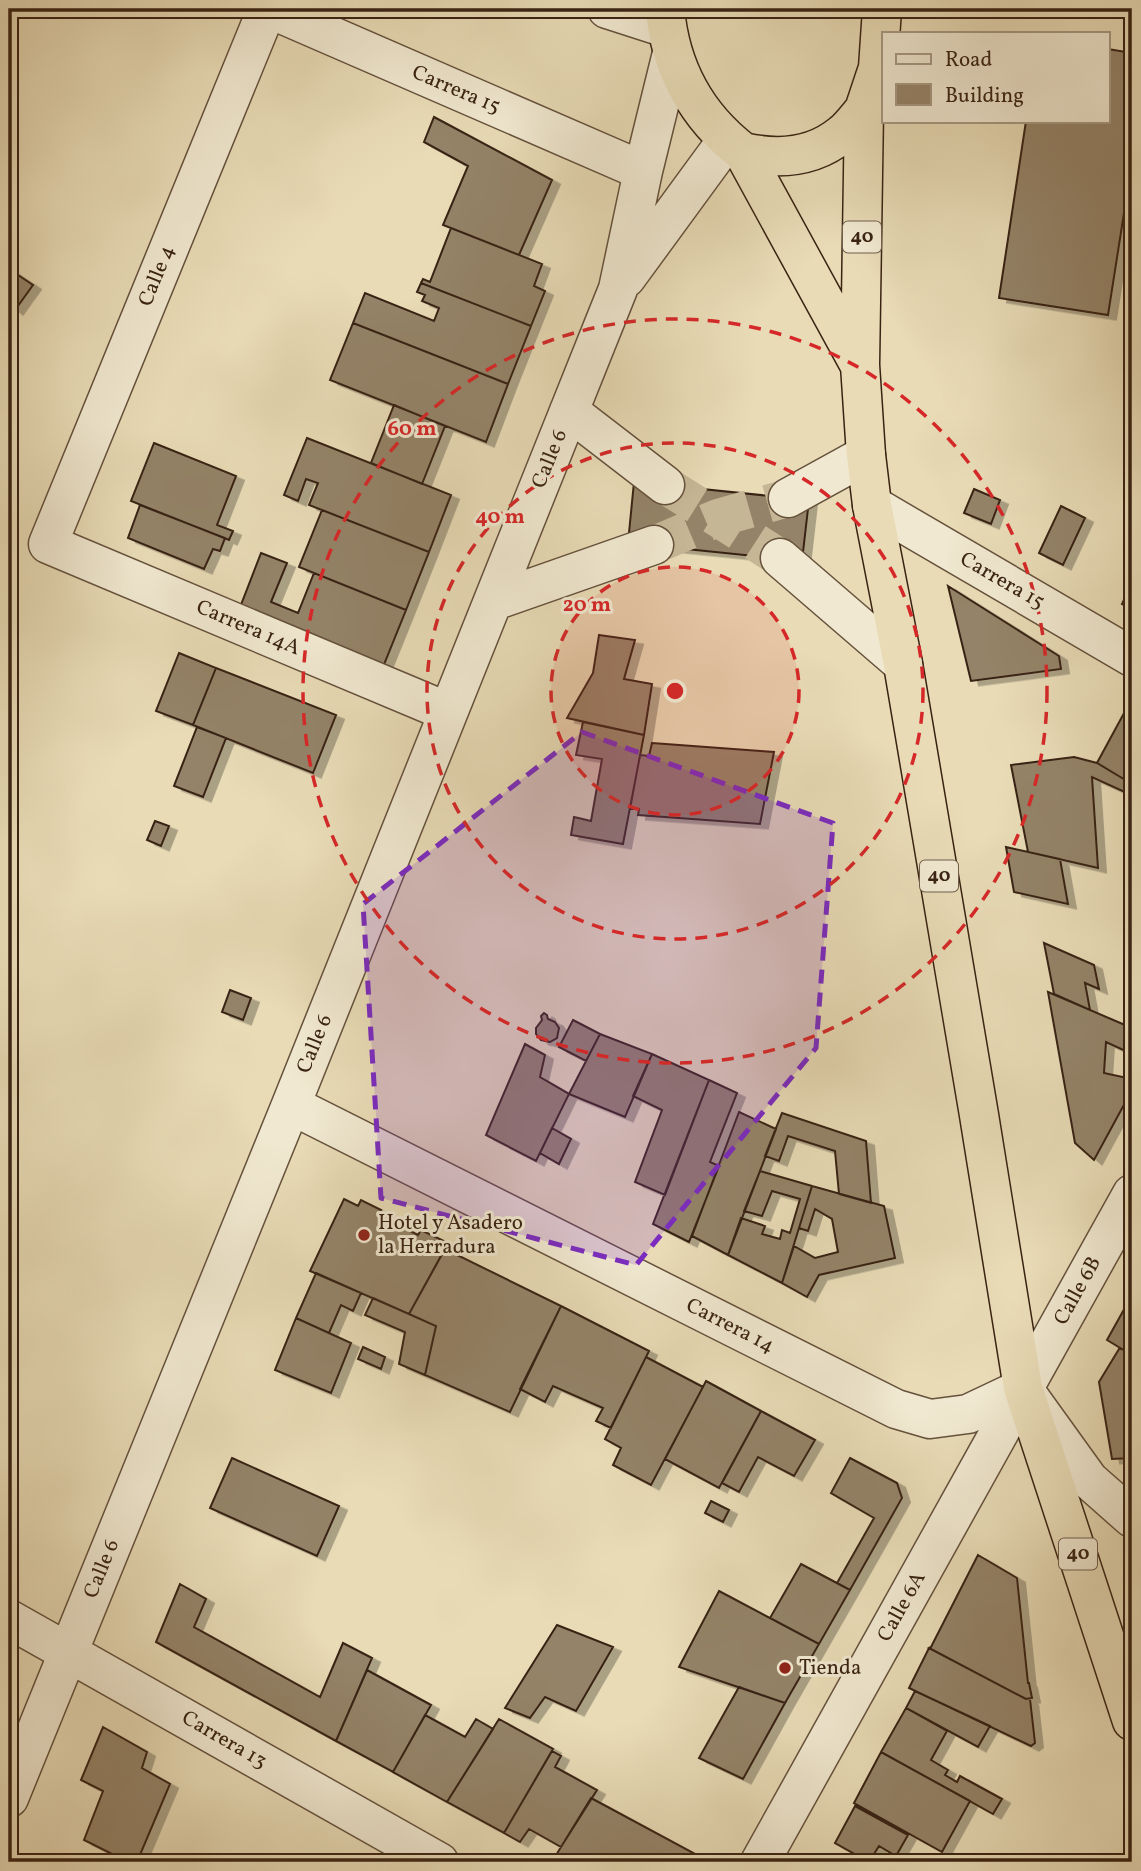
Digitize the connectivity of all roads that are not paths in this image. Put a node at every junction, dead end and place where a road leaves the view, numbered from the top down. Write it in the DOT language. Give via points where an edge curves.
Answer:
graph roads {
  1 [pos="268,9"];
  2 [pos="607,9"];
  3 [pos="883,9"];
  4 [pos="668,30"];
  5 [pos="864,110"];
  6 [pos="735,146"];
  7 [pos="643,171"];
  8 [pos="618,289"];
  9 [pos="860,365"];
  10 [pos="569,411"];
  11 [pos="866,455"];
  12 [pos="665,485"];
  13 [pos="788,498"];
  14 [pos="872,505"];
  15 [pos="48,544"];
  16 [pos="654,545"];
  17 [pos="780,558"];
  18 [pos="494,601"];
  19 [pos="1132,657"];
  20 [pos="903,664"];
  21 [pos="448,712"];
  22 [pos="291,1105"];
  23 [pos="1132,1194"];
  24 [pos="1023,1388"];
  25 [pos="1132,1518"];
  26 [pos="9,1619"];
  27 [pos="68,1651"];
  28 [pos="1132,1721"];
  29 [pos="9,1798"];
  30 [pos="439,1862"];
  31 [pos="760,1862"];
  1 -- 7 [label="street, Carrera 15"];
  1 -- 15 [label="street, Calle 4"];
  2 -- 4 [label="street"];
  3 -- 5 [label="highway, 40" via="878,68"];
  4 -- 6 [label="highway, 40" via="682,79 693,99"];
  4 -- 7 [label="street, Calle 6"];
  5 -- 6 [label="highway, 40" via="843,134 805,153 763,157"];
  5 -- 9 [label="highway, 40"];
  6 -- 8 [label="street, Calle 6"];
  6 -- 9 [label="highway, 40"];
  7 -- 8 [label="street, Calle 6"];
  8 -- 10 [label="street, Calle 6"];
  9 -- 11 [label="highway, 40"];
  10 -- 12 [label="street"];
  10 -- 18 [label="street, Calle 6"];
  11 -- 13 [label="street"];
  11 -- 14 [label="highway, 40"];
  14 -- 19 [label="street, Carrera 15"];
  14 -- 20 [label="highway, 40"];
  15 -- 21 [label="street, Carrera 14A"];
  16 -- 18 [label="street"];
  17 -- 20 [label="street"];
  18 -- 21 [label="street, Calle 6"];
  20 -- 24 [label="highway, 40"];
  21 -- 22 [label="street, Calle 6"];
  22 -- 24 [label="street, Carrera 14" via="896,1409 930,1419 968,1414"];
  22 -- 27 [label="street, Calle 6"];
  23 -- 24 [label="street, Calle 6B"];
  24 -- 25 [label="street" via="1090,1480"];
  24 -- 28 [label="highway, 40"];
  24 -- 31 [label="street, Calle 6A"];
  26 -- 27 [label="street, Carrera 13"];
  27 -- 29 [label="street, Calle 6"];
  27 -- 30 [label="street, Carrera 13"];
}
